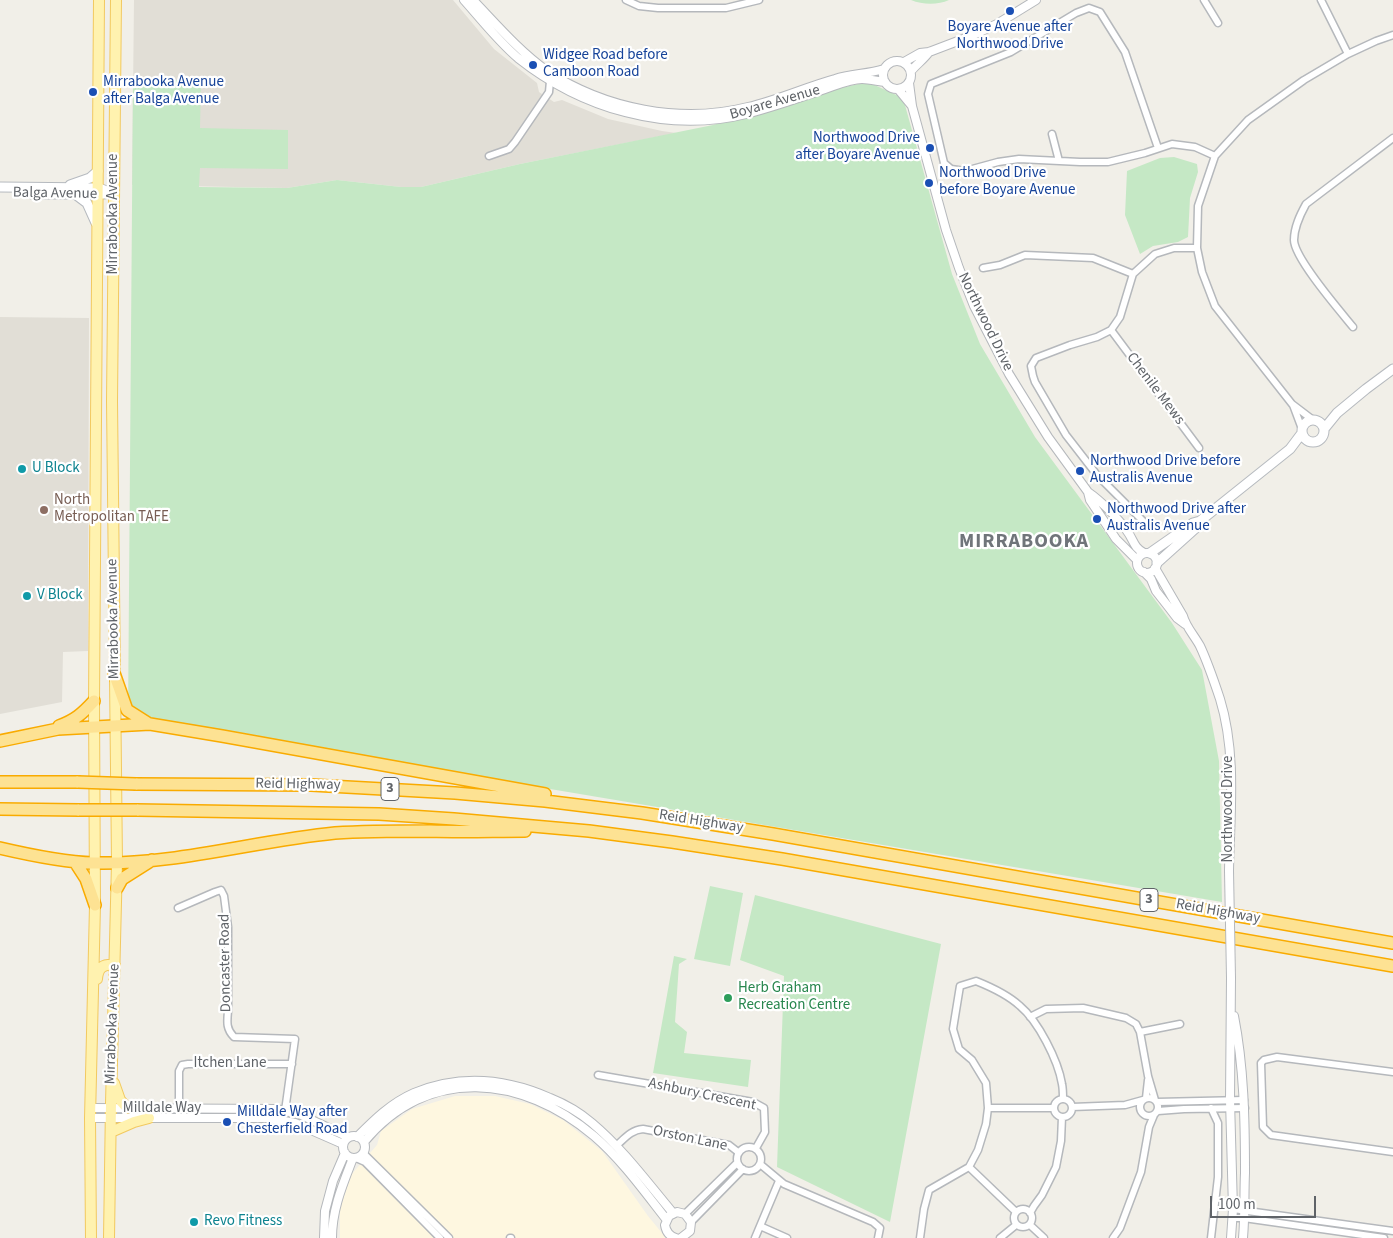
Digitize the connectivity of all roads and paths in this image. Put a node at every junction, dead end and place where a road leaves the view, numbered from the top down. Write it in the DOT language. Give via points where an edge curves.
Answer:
graph roads {
  1 [pos="99,0"];
  2 [pos="116,0"];
  3 [pos="464,0"];
  4 [pos="473,0"];
  5 [pos="626,0"];
  6 [pos="686,0"];
  7 [pos="759,0"];
  8 [pos="1036,0"];
  9 [pos="1204,0"];
  10 [pos="1321,0"];
  11 [pos="686,8"];
  12 [pos="1218,23"];
  13 [pos="1393,35"];
  14 [pos="929,52"];
  15 [pos="1348,54"];
  16 [pos="904,62"];
  17 [pos="884,69"];
  18 [pos="115,71"];
  19 [pos="911,71"];
  20 [pos="550,81"];
  21 [pos="884,82"];
  22 [pos="909,83"];
  23 [pos="562,87"];
  24 [pos="898,89"];
  25 [pos="549,92"];
  26 [pos="912,106"];
  27 [pos="99,115"];
  28 [pos="1052,134"];
  29 [pos="1393,138"];
  30 [pos="1158,148"];
  31 [pos="489,156"];
  32 [pos="1215,156"];
  33 [pos="1059,161"];
  34 [pos="98,171"];
  35 [pos="0,188"];
  36 [pos="60,188"];
  37 [pos="99,191"];
  38 [pos="0,193"];
  39 [pos="75,194"];
  40 [pos="114,194"];
  41 [pos="98,230"];
  42 [pos="1197,248"];
  43 [pos="983,268"];
  44 [pos="1133,274"];
  45 [pos="1353,327"];
  46 [pos="1111,330"];
  47 [pos="97,334"];
  48 [pos="113,335"];
  49 [pos="1393,369"];
  50 [pos="1292,404"];
  51 [pos="1337,413"];
  52 [pos="1315,420"];
  53 [pos="1324,429"];
  54 [pos="1302,431"];
  55 [pos="1309,442"];
  56 [pos="1199,448"];
  57 [pos="1290,449"];
  58 [pos="1088,492"];
  59 [pos="1200,521"];
  60 [pos="1147,525"];
  61 [pos="1147,553"];
  62 [pos="1137,560"];
  63 [pos="1156,566"];
  64 [pos="1144,572"];
  65 [pos="1185,624"];
  66 [pos="114,673"];
  67 [pos="94,701"];
  68 [pos="150,724"];
  69 [pos="116,726"];
  70 [pos="95,728"];
  71 [pos="41,732"];
  72 [pos="0,742"];
  73 [pos="0,782"];
  74 [pos="0,809"];
  75 [pos="642,813"];
  76 [pos="589,831"];
  77 [pos="0,848"];
  78 [pos="154,860"];
  79 [pos="76,862"];
  80 [pos="117,862"];
  81 [pos="95,863"];
  82 [pos="117,888"];
  83 [pos="95,906"];
  84 [pos="178,908"];
  85 [pos="1393,943"];
  86 [pos="115,965"];
  87 [pos="1393,966"];
  88 [pos="1232,1004"];
  89 [pos="93,1014"];
  90 [pos="1030,1017"];
  91 [pos="1180,1024"];
  92 [pos="1140,1032"];
  93 [pos="292,1064"];
  94 [pos="1393,1072"];
  95 [pos="112,1074"];
  96 [pos="598,1075"];
  97 [pos="1148,1076"];
  98 [pos="517,1090"];
  99 [pos="1063,1099"];
  100 [pos="1145,1099"];
  101 [pos="1156,1101"];
  102 [pos="1230,1104"];
  103 [pos="1244,1104"];
  104 [pos="1125,1105"];
  105 [pos="1072,1107"];
  106 [pos="127,1108"];
  107 [pos="988,1108"];
  108 [pos="1054,1108"];
  109 [pos="1211,1108"];
  110 [pos="179,1109"];
  111 [pos="285,1111"];
  112 [pos="1143,1112"];
  113 [pos="90,1113"];
  114 [pos="111,1113"];
  115 [pos="1156,1113"];
  116 [pos="1062,1117"];
  117 [pos="150,1118"];
  118 [pos="1149,1127"];
  119 [pos="111,1132"];
  120 [pos="360,1139"];
  121 [pos="346,1141"];
  122 [pos="616,1146"];
  123 [pos="756,1148"];
  124 [pos="738,1152"];
  125 [pos="1393,1152"];
  126 [pos="345,1154"];
  127 [pos="357,1156"];
  128 [pos="737,1164"];
  129 [pos="760,1164"];
  130 [pos="969,1167"];
  131 [pos="743,1169"];
  132 [pos="779,1181"];
  133 [pos="648,1190"];
  134 [pos="1234,1209"];
  135 [pos="1016,1212"];
  136 [pos="673,1213"];
  137 [pos="1030,1213"];
  138 [pos="685,1214"];
  139 [pos="1244,1214"];
  140 [pos="1233,1218"];
  141 [pos="666,1220"];
  142 [pos="691,1222"];
  143 [pos="1016,1225"];
  144 [pos="1030,1225"];
  145 [pos="760,1226"];
  146 [pos="1393,1231"];
  147 [pos="666,1236"];
  148 [pos="686,1237"];
  149 [pos="91,1238"];
  150 [pos="109,1238"];
  151 [pos="324,1238"];
  152 [pos="332,1238"];
  153 [pos="440,1238"];
  154 [pos="449,1238"];
  155 [pos="676,1238"];
  156 [pos="755,1238"];
  157 [pos="787,1238"];
  158 [pos="878,1238"];
  159 [pos="920,1238"];
  160 [pos="1000,1238"];
  161 [pos="1044,1238"];
  162 [pos="1113,1238"];
  163 [pos="1211,1238"];
  164 [pos="1231,1238"];
  165 [pos="1243,1238"];
  166 [pos="1384,1238"];
  1 -- 27 [label="main road, Mirrabooka Avenue"];
  2 -- 18 [label="main road, Mirrabooka Avenue"];
  3 -- 20 [label="street, Boyare Avenue" via="506,47"];
  4 -- 17 [label="street, Boyare Avenue" via="512,42 568,83 605,99 659,112 704,113 740,109 833,79"];
  5 -- 11 [label="street" via="639,6"];
  6 -- 11 [label="street"];
  7 -- 11 [label="street" via="726,8"];
  8 -- 14 [label="street" via="997,24"];
  9 -- 12 [label="street"];
  10 -- 15 [label="street"];
  13 -- 15 [label="street"];
  14 -- 16 [label="street"];
  14 -- 19 [label="street"];
  15 -- 32 [label="street" via="1304,80 1248,120"];
  16 -- 17 [label="street" via="893,61"];
  16 -- 19 [label="street"];
  17 -- 21 [label="street"];
  18 -- 27 [label="main road" via="105,76"];
  18 -- 40 [label="main road, Mirrabooka Avenue"];
  19 -- 22 [label="street"];
  20 -- 23 [label="street, Boyare Avenue"];
  20 -- 25 [label="street"];
  21 -- 23 [label="street, Boyare Avenue" via="862,79 745,115 699,121 661,120 621,111"];
  21 -- 24 [label="street"];
  22 -- 24 [label="street"];
  22 -- 26 [label="street, Northwood Drive"];
  23 -- 25 [label="street"];
  24 -- 26 [label="street, Northwood Drive"];
  25 -- 31 [label="street" via="515,142"];
  26 -- 58 [label="street, Northwood Drive" via="946,230 974,306 1009,374 1048,437"];
  27 -- 34 [label="main road, Mirrabooka Avenue"];
  28 -- 33 [label="street"];
  29 -- 45 [label="street" via="1306,204 1298,220 1294,242 1303,262"];
  30 -- 32 [label="street" via="1172,144 1195,146"];
  30 -- 33 [label="street" via="1108,162"];
  30 -- 33 [label="street" via="1125,52 1100,12 1089,8 1011,52 931,84 928,94 944,163 951,169 965,171 1019,159"];
  32 -- 42 [label="street" via="1198,206"];
  34 -- 36 [label="main road" via="90,178"];
  34 -- 37 [label="main road, Mirrabooka Avenue"];
  35 -- 36 [label="main road, Balga Avenue"];
  36 -- 37 [label="main road, Balga Avenue"];
  37 -- 39 [label="main road, Balga Avenue"];
  37 -- 40 [label="main road, Balga Avenue"];
  37 -- 41 [label="main road, Mirrabooka Avenue"];
  38 -- 39 [label="main road, Balga Avenue"];
  39 -- 41 [label="main road" via="88,204"];
  40 -- 48 [label="main road, Mirrabooka Avenue"];
  41 -- 47 [label="main road, Mirrabooka Avenue"];
  42 -- 44 [label="street" via="1174,248 1155,254"];
  42 -- 50 [label="street" via="1215,306"];
  43 -- 44 [label="street" via="1025,255 1093,258"];
  44 -- 46 [label="street" via="1120,317"];
  46 -- 56 [label="street, Chenile Mews"];
  46 -- 60 [label="street" via="1036,358 1031,366 1032,376 1066,435 1097,475"];
  47 -- 48 [label="main road"];
  47 -- 67 [label="main road, Mirrabooka Avenue"];
  48 -- 66 [label="main road, Mirrabooka Avenue"];
  49 -- 51 [label="main road"];
  50 -- 52 [label="street"];
  50 -- 54 [label="street"];
  51 -- 52 [label="main road"];
  51 -- 53 [label="main road"];
  52 -- 53 [label="main road"];
  52 -- 54 [label="main road" via="1306,422"];
  53 -- 55 [label="main road" via="1320,440"];
  54 -- 55 [label="main road"];
  54 -- 57 [label="main road"];
  55 -- 57 [label="main road"];
  57 -- 59 [label="main road"];
  58 -- 61 [label="street, Northwood Drive" via="1124,528 1135,547"];
  58 -- 62 [label="street, Northwood Drive" via="1116,539"];
  59 -- 61 [label="main road"];
  59 -- 63 [label="main road"];
  61 -- 62 [label="street"];
  61 -- 63 [label="street" via="1155,556"];
  62 -- 64 [label="street" via="1137,566"];
  63 -- 64 [label="street" via="1150,572"];
  63 -- 65 [label="street, Northwood Drive"];
  64 -- 65 [label="street, Northwood Drive"];
  65 -- 88 [label="street, Northwood Drive, bridge" via="1209,666 1228,737"];
  66 -- 68 [label="highway" via="127,710"];
  66 -- 69 [label="main road, Mirrabooka Avenue"];
  67 -- 70 [label="main road, Mirrabooka Avenue"];
  67 -- 71 [label="highway" via="73,720"];
  68 -- 69 [label="highway"];
  68 -- 75 [label="highway"];
  69 -- 70 [label="highway"];
  69 -- 80 [label="main road, Mirrabooka Avenue"];
  70 -- 71 [label="highway"];
  70 -- 81 [label="main road, Mirrabooka Avenue"];
  71 -- 72 [label="highway"];
  73 -- 75 [label="highway, Reid Highway / 3, bridge" via="311,785 545,801"];
  74 -- 76 [label="highway, Reid Highway / 3, bridge" via="379,814"];
  75 -- 85 [label="highway, Reid Highway / 3"];
  76 -- 78 [label="highway" via="335,833"];
  76 -- 87 [label="highway, Reid Highway / 3" via="782,859"];
  77 -- 79 [label="highway"];
  78 -- 80 [label="highway"];
  78 -- 82 [label="highway" via="122,879"];
  79 -- 81 [label="highway"];
  79 -- 83 [label="highway"];
  80 -- 81 [label="highway"];
  80 -- 82 [label="main road, Mirrabooka Avenue"];
  81 -- 83 [label="main road, Mirrabooka Avenue"];
  82 -- 86 [label="main road, Mirrabooka Avenue"];
  83 -- 89 [label="main road, Mirrabooka Avenue"];
  84 -- 93 [label="street, Doncaster Road" via="221,890 228,927 227,1024 230,1032 234,1037 295,1039"];
  86 -- 89 [label="main road" via="99,969"];
  86 -- 95 [label="main road, Mirrabooka Avenue"];
  88 -- 102 [label="street, Northwood Drive"];
  88 -- 103 [label="street, Northwood Drive"];
  89 -- 113 [label="main road, Mirrabooka Avenue"];
  90 -- 92 [label="street" via="1046,1009 1083,1008 1126,1018 1136,1024"];
  90 -- 99 [label="street" via="1040,1029 1056,1064"];
  90 -- 107 [label="street" via="1021,1006 976,980 960,986 953,1029 959,1049 972,1060 986,1083"];
  91 -- 92 [label="street"];
  92 -- 97 [label="street"];
  93 -- 110 [label="street, Itchen Lane" via="182,1065 179,1071"];
  93 -- 111 [label="street, Doncaster Road"];
  94 -- 125 [label="street" via="1277,1057 1261,1063 1263,1127 1271,1135"];
  95 -- 106 [label="main road" via="119,1099"];
  95 -- 114 [label="main road, Mirrabooka Avenue"];
  96 -- 123 [label="street, Ashbury Crescent" via="753,1102 764,1108 765,1132"];
  97 -- 100 [label="street"];
  97 -- 101 [label="street"];
  98 -- 120 [label="street" via="484,1081 441,1084 380,1115"];
  98 -- 122 [label="street" via="530,1089 568,1105"];
  98 -- 133 [label="street" via="560,1111 583,1127"];
  99 -- 105 [label="street"];
  99 -- 108 [label="street"];
  100 -- 101 [label="street"];
  100 -- 104 [label="street"];
  100 -- 112 [label="street" via="1141,1103"];
  101 -- 102 [label="street"];
  101 -- 115 [label="street"];
  102 -- 103 [label="street"];
  102 -- 109 [label="street"];
  102 -- 134 [label="street, Northwood Drive"];
  103 -- 139 [label="street, Northwood Drive"];
  104 -- 105 [label="street"];
  104 -- 112 [label="street"];
  105 -- 116 [label="street" via="1070,1114"];
  106 -- 110 [label="street, Milldale Way"];
  106 -- 114 [label="street, Milldale Way"];
  107 -- 108 [label="street"];
  107 -- 130 [label="street" via="978,1150"];
  108 -- 116 [label="street"];
  109 -- 115 [label="street"];
  109 -- 163 [label="street" via="1218,1123 1218,1177"];
  110 -- 111 [label="street, Milldale Way"];
  111 -- 121 [label="street, Milldale Way" via="299,1114"];
  112 -- 115 [label="street" via="1148,1116"];
  112 -- 118 [label="street"];
  113 -- 114 [label="street, Milldale Way"];
  113 -- 149 [label="main road, Mirrabooka Avenue"];
  114 -- 117 [label="street, Milldale Way"];
  114 -- 119 [label="main road, Mirrabooka Avenue"];
  115 -- 118 [label="street"];
  116 -- 137 [label="street" via="1056,1167"];
  117 -- 119 [label="main road"];
  117 -- 121 [label="street, Milldale Way" via="268,1118 295,1123"];
  118 -- 162 [label="street" via="1141,1172 1120,1228"];
  119 -- 150 [label="main road, Mirrabooka Avenue"];
  120 -- 121 [label="street"];
  120 -- 127 [label="street" via="364,1150"];
  121 -- 126 [label="street" via="343,1147"];
  122 -- 124 [label="street, Orston Lane" via="631,1133 643,1129 729,1145"];
  122 -- 133 [label="street"];
  123 -- 124 [label="street" via="745,1147"];
  123 -- 129 [label="street"];
  124 -- 128 [label="street"];
  126 -- 127 [label="street"];
  126 -- 151 [label="street" via="325,1211"];
  127 -- 152 [label="street" via="337,1200"];
  127 -- 153 [label="street"];
  127 -- 154 [label="street"];
  128 -- 131 [label="street"];
  128 -- 138 [label="street"];
  129 -- 131 [label="street" via="752,1170"];
  129 -- 132 [label="street"];
  130 -- 135 [label="street"];
  130 -- 159 [label="street" via="929,1190"];
  131 -- 142 [label="street"];
  132 -- 145 [label="street"];
  132 -- 158 [label="street" via="873,1222 880,1228"];
  133 -- 136 [label="street"];
  133 -- 141 [label="street"];
  134 -- 139 [label="street"];
  134 -- 140 [label="street, Northwood Drive"];
  135 -- 137 [label="street" via="1022,1209"];
  135 -- 143 [label="street"];
  136 -- 138 [label="street"];
  136 -- 141 [label="street"];
  137 -- 144 [label="street"];
  138 -- 142 [label="street"];
  139 -- 140 [label="street"];
  139 -- 146 [label="street"];
  139 -- 165 [label="street, Northwood Drive"];
  139 -- 166 [label="street"];
  140 -- 164 [label="street, Northwood Drive"];
  141 -- 147 [label="street"];
  142 -- 148 [label="street"];
  143 -- 144 [label="street" via="1022,1228"];
  143 -- 160 [label="street"];
  144 -- 161 [label="street"];
  145 -- 156 [label="street"];
  145 -- 157 [label="street"];
  147 -- 155 [label="street"];
}
